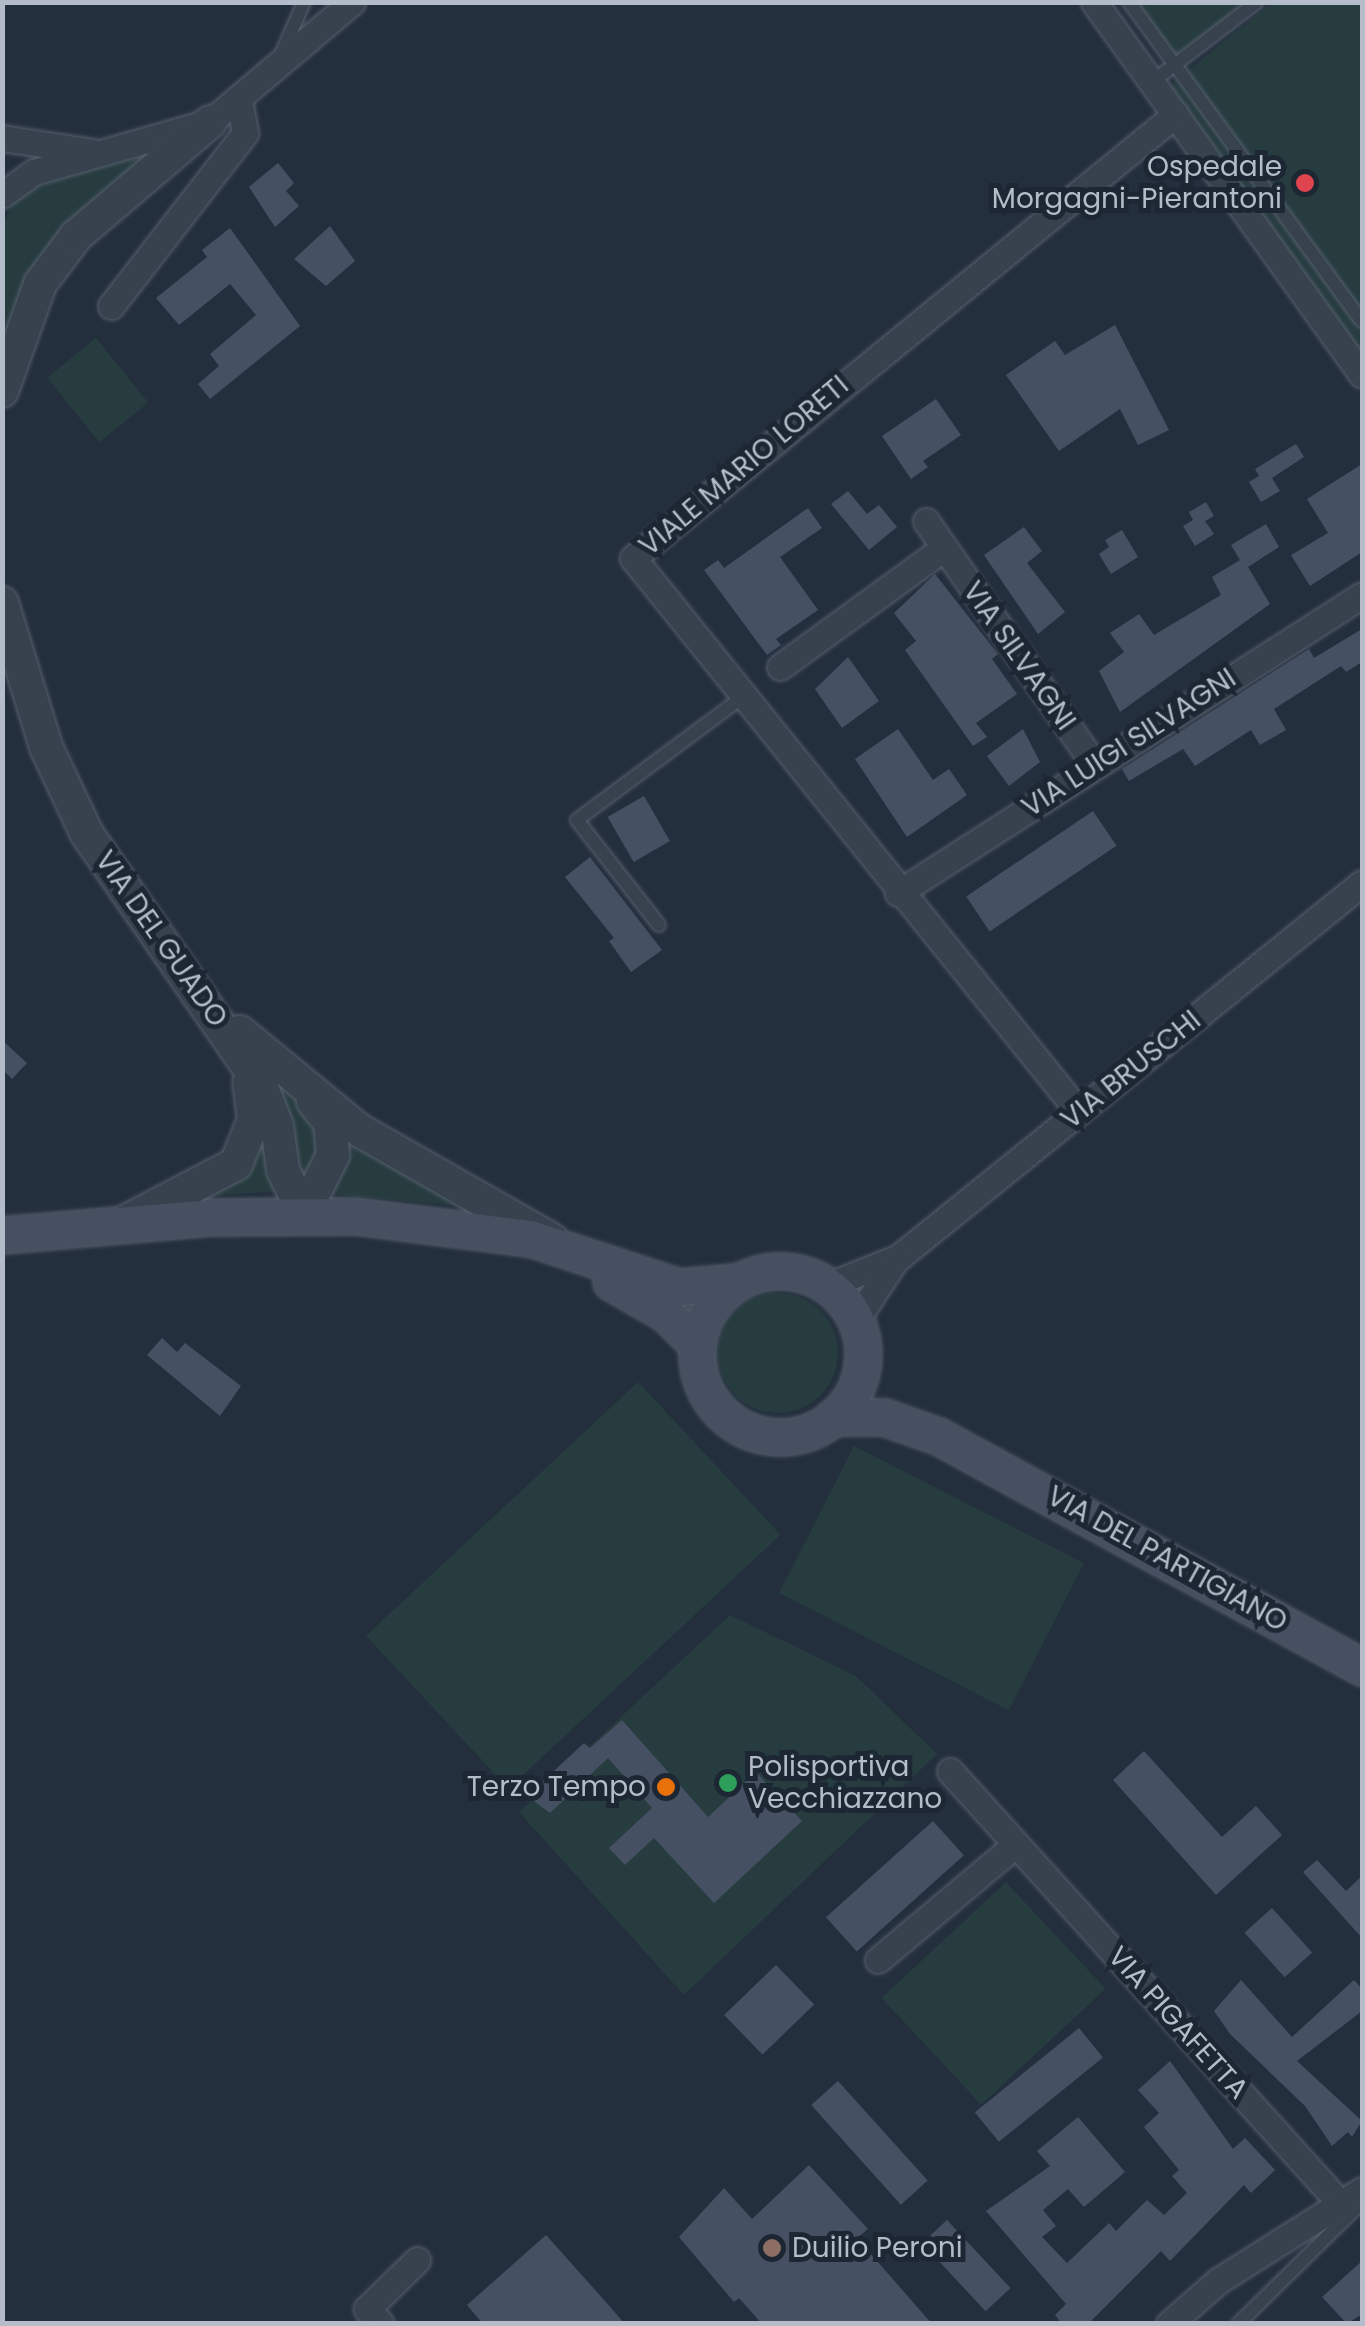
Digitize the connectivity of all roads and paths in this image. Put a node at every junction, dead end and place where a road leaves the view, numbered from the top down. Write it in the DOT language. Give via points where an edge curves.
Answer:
graph roads {
  1 [pos="304,2"];
  2 [pos="1094,2"];
  3 [pos="1130,2"];
  4 [pos="1257,2"];
  5 [pos="347,5"];
  6 [pos="1176,64"];
  7 [pos="276,68"];
  8 [pos="1152,82"];
  9 [pos="239,100"];
  10 [pos="1176,114"];
  11 [pos="2,116"];
  12 [pos="210,122"];
  13 [pos="2,138"];
  14 [pos="37,141"];
  15 [pos="92,152"];
  16 [pos="2,172"];
  17 [pos="34,172"];
  18 [pos="2,195"];
  19 [pos="111,306"];
  20 [pos="1362,321"];
  21 [pos="1362,375"];
  22 [pos="2,391"];
  23 [pos="926,521"];
  24 [pos="944,548"];
  25 [pos="1362,595"];
  26 [pos="2,603"];
  27 [pos="780,667"];
  28 [pos="740,698"];
  29 [pos="1094,764"];
  30 [pos="1362,883"];
  31 [pos="898,893"];
  32 [pos="659,925"];
  33 [pos="211,1007"];
  34 [pos="241,1053"];
  35 [pos="296,1080"];
  36 [pos="1080,1112"];
  37 [pos="304,1213"];
  38 [pos="122,1224"];
  39 [pos="464,1230"];
  40 [pos="2,1235"];
  41 [pos="560,1245"];
  42 [pos="899,1257"];
  43 [pos="737,1282"];
  44 [pos="828,1286"];
  45 [pos="856,1320"];
  46 [pos="696,1344"];
  47 [pos="862,1365"];
  48 [pos="833,1418"];
  49 [pos="971,1452"];
  50 [pos="1362,1666"];
  51 [pos="950,1771"];
  52 [pos="1016,1844"];
  53 [pos="878,1960"];
  54 [pos="1362,2190"];
  55 [pos="1351,2202"];
  56 [pos="418,2260"];
  57 [pos="1218,2281"];
  58 [pos="381,2324"];
  59 [pos="1169,2324"];
  60 [pos="1189,2324"];
  61 [pos="1238,2324"];
  1 -- 7 [label="lane"];
  2 -- 8 [label="street"];
  3 -- 6 [label="lane"];
  4 -- 6 [label="lane"];
  5 -- 7 [label="street"];
  6 -- 8 [label="lane"];
  6 -- 20 [label="lane"];
  7 -- 9 [label="street"];
  8 -- 10 [label="street"];
  9 -- 12 [label="street"];
  9 -- 19 [label="street" via="245,133"];
  10 -- 21 [label="street"];
  10 -- 28 [label="street, VIALE MARIO LORETI" via="638,549 636,569"];
  11 -- 14 [label="street"];
  12 -- 15 [label="street" via="150,143"];
  12 -- 22 [label="street" via="76,236 40,284"];
  13 -- 14 [label="street"];
  14 -- 15 [label="street"];
  15 -- 17 [label="street"];
  16 -- 17 [label="street"];
  17 -- 18 [label="street"];
  23 -- 24 [label="street, VIA SILVAGNI"];
  24 -- 27 [label="street"];
  24 -- 29 [label="street, VIA SILVAGNI"];
  25 -- 29 [label="street, VIA LUIGI SILVAGNI"];
  26 -- 33 [label="street, VIA DEL GUADO" via="46,747 87,834 122,893"];
  28 -- 31 [label="street, VIALE MARIO LORETI"];
  28 -- 32 [label="lane" via="578,820"];
  29 -- 31 [label="street, VIA LUIGI SILVAGNI"];
  30 -- 36 [label="street, VIA BRUSCHI"];
  31 -- 36 [label="street, VIALE MARIO LORETI"];
  33 -- 34 [label="street, VIA DEL GUADO"];
  33 -- 35 [label="street"];
  34 -- 37 [label="street, VIA DEL GUADO" via="261,1085 277,1126 283,1170"];
  34 -- 38 [label="street" via="254,1120 236,1164"];
  35 -- 37 [label="street" via="330,1123 333,1155"];
  35 -- 41 [label="street" via="398,1156"];
  36 -- 42 [label="street, VIA BRUSCHI"];
  37 -- 38 [label="main road"];
  37 -- 39 [label="main road"];
  38 -- 40 [label="main road"];
  39 -- 41 [label="main road"];
  39 -- 46 [label="main road" via="640,1296"];
  41 -- 43 [label="main road" via="679,1287"];
  42 -- 44 [label="street, VIA BRUSCHI"];
  42 -- 45 [label="street, VIA BRUSCHI"];
  43 -- 44 [label="main road" via="783,1270"];
  43 -- 46 [label="main road" via="703,1320"];
  44 -- 45 [label="main road"];
  45 -- 47 [label="main road"];
  46 -- 48 [label="main road" via="706,1392 740,1427 788,1436"];
  47 -- 48 [label="main road"];
  47 -- 49 [label="main road, VIA DEL PARTIGIANO" via="885,1391"];
  48 -- 49 [label="main road, VIA DEL PARTIGIANO" via="884,1417"];
  49 -- 50 [label="main road, VIA DEL PARTIGIANO"];
  51 -- 52 [label="street, VIA PIGAFETTA"];
  52 -- 53 [label="street"];
  52 -- 55 [label="street, VIA PIGAFETTA"];
  54 -- 55 [label="street"];
  55 -- 57 [label="street"];
  55 -- 61 [label="lane"];
  56 -- 58 [label="street" via="367,2309"];
  57 -- 59 [label="street"];
  57 -- 60 [label="street"];
}
